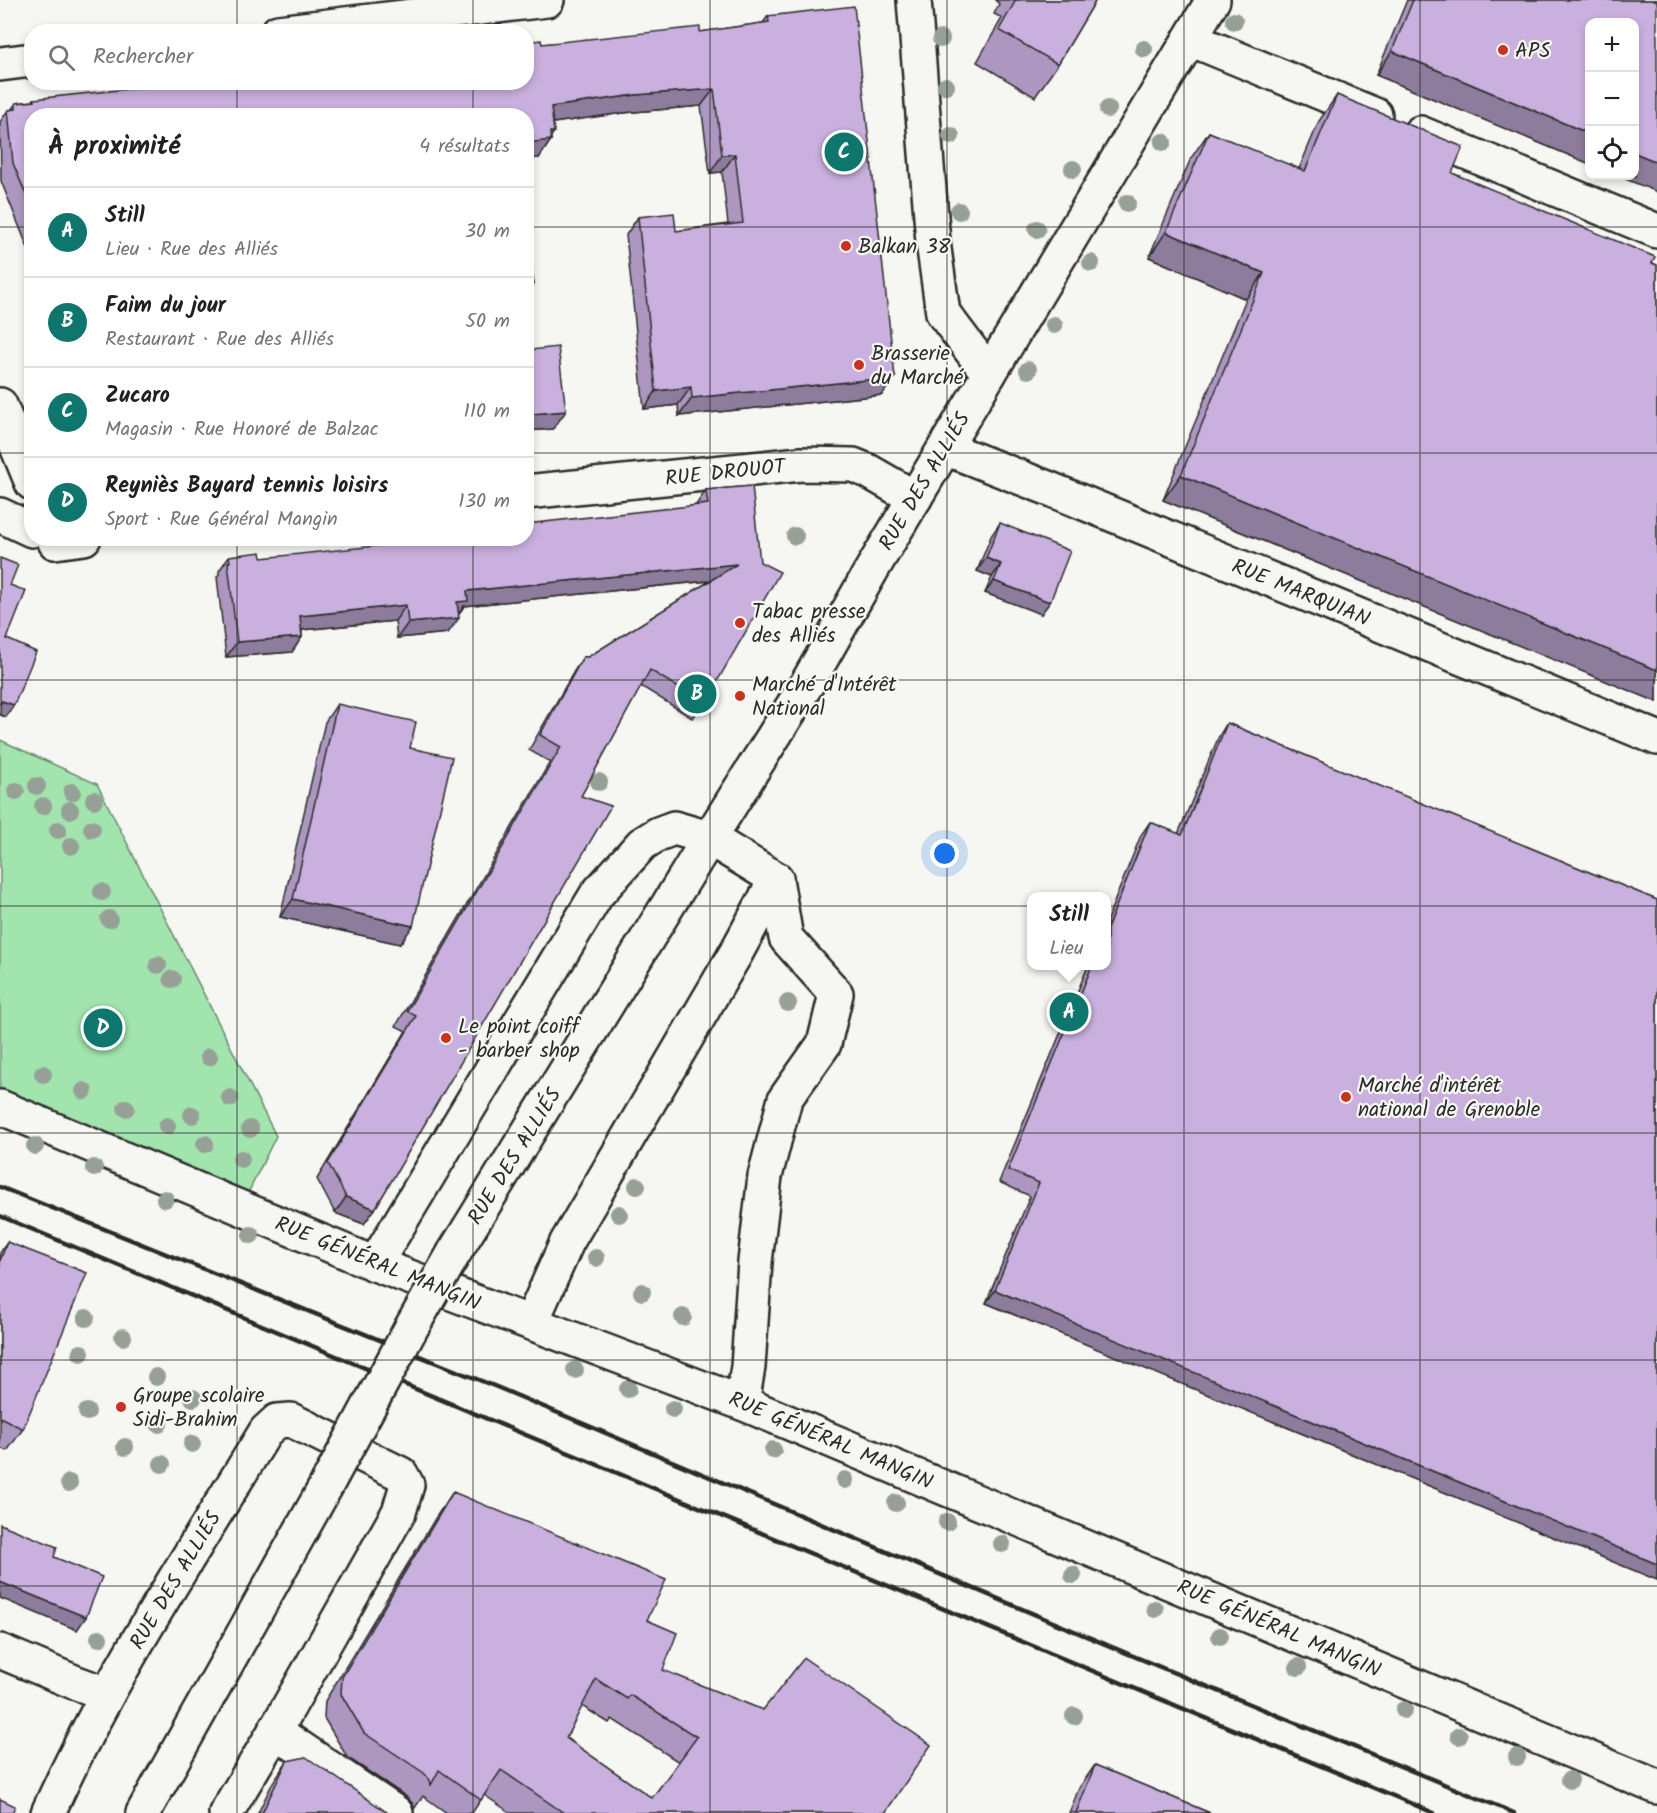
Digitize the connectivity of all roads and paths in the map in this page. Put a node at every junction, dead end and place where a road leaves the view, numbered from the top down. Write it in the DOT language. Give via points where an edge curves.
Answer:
graph roads {
  1 [pos="547,0"];
  2 [pos="914,0"];
  3 [pos="1213,0"];
  4 [pos="345,24"];
  5 [pos="1190,39"];
  6 [pos="24,61"];
  7 [pos="0,64"];
  8 [pos="1657,231"];
  9 [pos="988,374"];
  10 [pos="0,405"];
  11 [pos="945,448"];
  12 [pos="24,464"];
  13 [pos="534,491"];
  14 [pos="915,498"];
  15 [pos="0,515"];
  16 [pos="24,525"];
  17 [pos="1657,738"];
  18 [pos="709,838"];
  19 [pos="776,879"];
  20 [pos="0,1107"];
  21 [pos="375,1264"];
  22 [pos="531,1323"];
  23 [pos="742,1403"];
  24 [pos="0,1651"];
  25 [pos="107,1694"];
  26 [pos="275,1731"];
  27 [pos="1657,1787"];
  28 [pos="48,1813"];
  29 [pos="143,1813"];
  30 [pos="226,1813"];
  31 [pos="396,1813"];
  1 -- 4 [label="street"];
  2 -- 9 [label="street" via="933,242 943,313"];
  3 -- 5 [label="street, RUE DES ALLIÉS"];
  5 -- 8 [label="street"];
  5 -- 9 [label="street, RUE DES ALLIÉS"];
  6 -- 7 [label="street"];
  9 -- 11 [label="street, RUE DES ALLIÉS"];
  10 -- 12 [label="street"];
  11 -- 14 [label="street, RUE DES ALLIÉS"];
  11 -- 17 [label="street, RUE MARQUIAN"];
  13 -- 14 [label="street, RUE DROUOT" via="801,464 854,465"];
  14 -- 18 [label="street, RUE DES ALLIÉS" via="808,682"];
  15 -- 16 [label="street"];
  18 -- 19 [label="street"];
  18 -- 21 [label="street" via="674,828 658,834 642,844 597,894"];
  18 -- 29 [label="street, RUE DES ALLIÉS, bridge" via="454,1253"];
  19 -- 22 [label="street" via="567,1242"];
  19 -- 23 [label="street" via="786,938 836,994 824,1044 785,1099 765,1176"];
  20 -- 21 [label="street, RUE GÉNÉRAL MANGIN"];
  21 -- 22 [label="street, RUE GÉNÉRAL MANGIN"];
  22 -- 23 [label="street, RUE GÉNÉRAL MANGIN"];
  23 -- 27 [label="street, RUE GÉNÉRAL MANGIN"];
  24 -- 25 [label="street"];
  25 -- 26 [label="street, RUE DES ALLIÉS" via="266,1431 278,1421 291,1420 401,1474 407,1485 399,1512"];
  25 -- 28 [label="street, RUE DES ALLIÉS"];
  26 -- 30 [label="street, RUE DES ALLIÉS"];
  26 -- 31 [label="street"];
}
